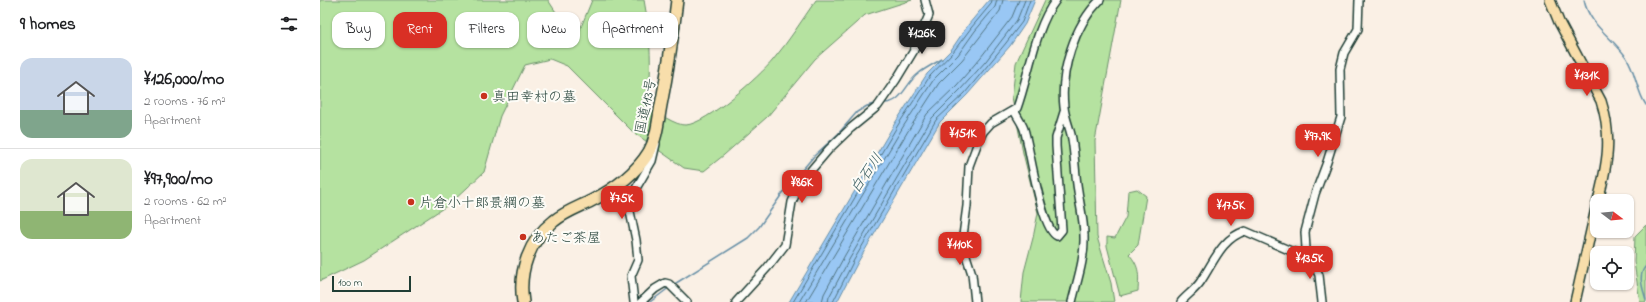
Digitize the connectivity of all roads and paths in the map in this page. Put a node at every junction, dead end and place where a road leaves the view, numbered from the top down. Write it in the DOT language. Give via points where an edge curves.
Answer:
graph roads {
  1 [pos="677,0"];
  2 [pos="925,0"];
  3 [pos="1056,0"];
  4 [pos="1100,0"];
  5 [pos="1359,0"];
  6 [pos="1550,0"];
  7 [pos="1014,110"];
  8 [pos="1064,112"];
  9 [pos="655,140"];
  10 [pos="1599,194"];
  11 [pos="1590,234"];
  12 [pos="1311,257"];
  13 [pos="523,302"];
  14 [pos="634,302"];
  15 [pos="641,302"];
  16 [pos="687,302"];
  17 [pos="736,302"];
  18 [pos="975,302"];
  19 [pos="1072,302"];
  20 [pos="1181,302"];
  21 [pos="1322,302"];
  22 [pos="1575,302"];
  1 -- 9 [label="highway, 国道113号" via="669,66"];
  2 -- 17 [label="street" via="929,15 913,52 880,104 829,149 801,182 792,202 785,245 768,268"];
  3 -- 7 [label="street" via="1050,7 1043,25"];
  4 -- 8 [label="street" via="1084,21 1070,51 1063,83"];
  5 -- 12 [label="street" via="1358,30 1344,53 1340,69 1341,117 1306,227 1305,245"];
  6 -- 10 [label="main road" via="1559,22 1602,101 1609,139"];
  7 -- 8 [label="street" via="1024,131 1045,217 1053,234 1057,236 1062,230 1056,138"];
  7 -- 18 [label="street" via="992,123 984,132 969,166 962,243 972,274"];
  8 -- 19 [label="street" via="1070,126 1084,237 1083,255"];
  9 -- 13 [label="highway, 国道113号" via="637,168 627,177 544,229 524,265"];
  9 -- 14 [label="street" via="657,146 652,161 628,202 638,260 631,276"];
  11 -- 22 [label="main road"];
  12 -- 20 [label="street" via="1245,231 1234,236 1219,250 1200,282"];
  12 -- 21 [label="street" via="1319,275"];
  15 -- 16 [label="street" via="665,283"];
}
